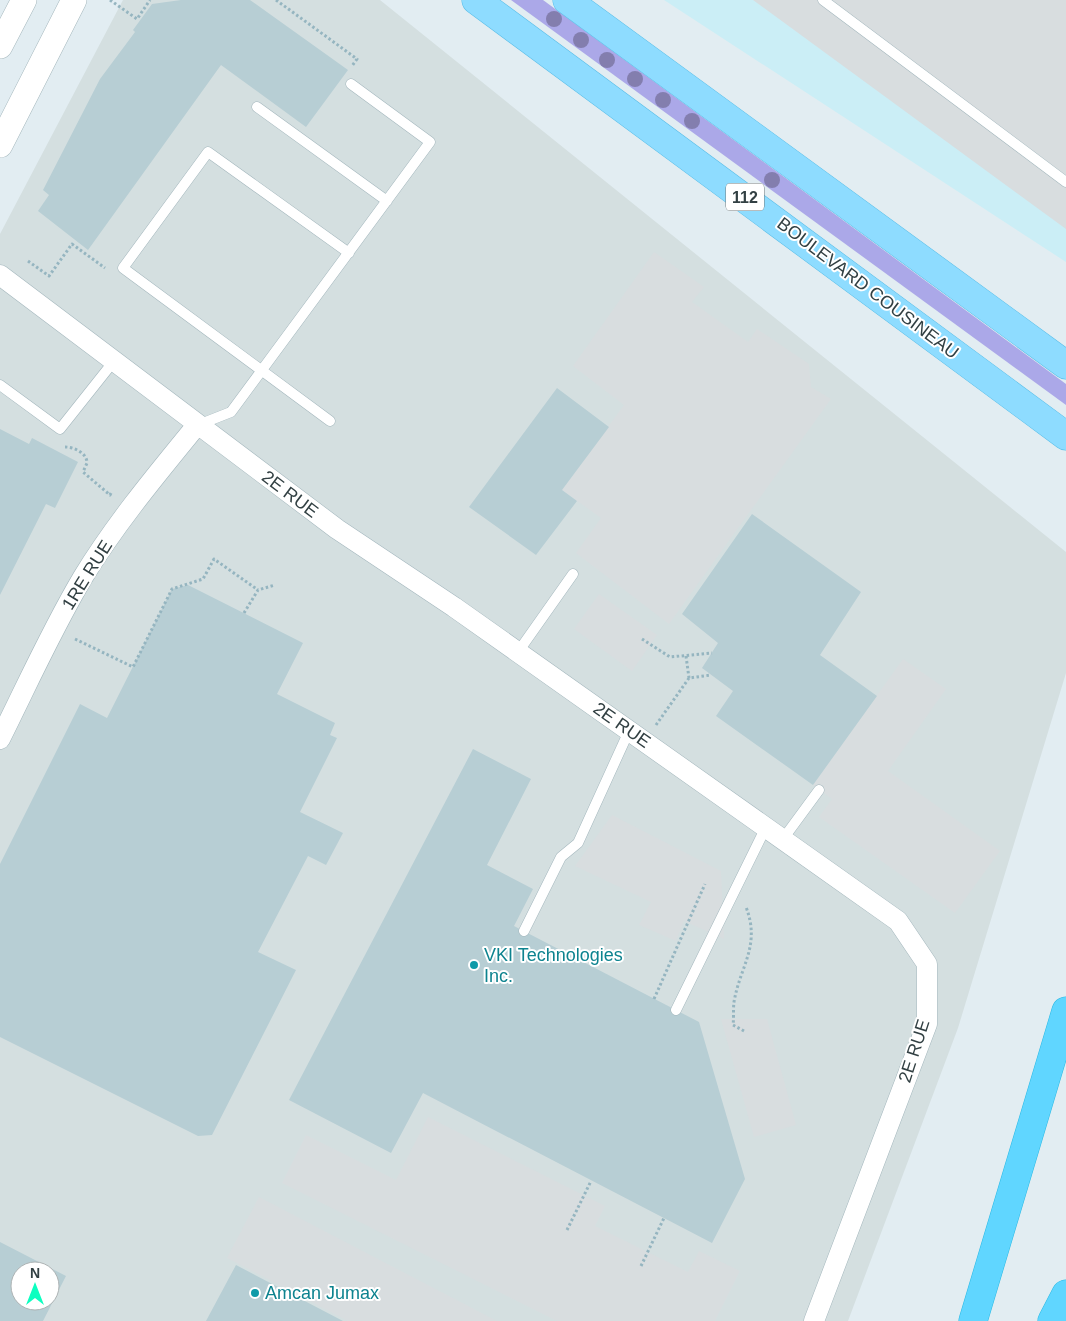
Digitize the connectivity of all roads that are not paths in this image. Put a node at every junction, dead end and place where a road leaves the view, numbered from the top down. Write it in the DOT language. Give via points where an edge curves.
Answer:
graph roads {
  1 [pos="24,0"];
  2 [pos="74,0"];
  3 [pos="476,0"];
  4 [pos="567,0"];
  5 [pos="823,0"];
  6 [pos="0,46"];
  7 [pos="351,84"];
  8 [pos="257,107"];
  9 [pos="0,146"];
  10 [pos="1066,182"];
  11 [pos="386,201"];
  12 [pos="348,253"];
  13 [pos="0,275"];
  14 [pos="114,361"];
  15 [pos="1066,365"];
  16 [pos="261,371"];
  17 [pos="0,385"];
  18 [pos="330,421"];
  19 [pos="197,425"];
  20 [pos="1066,436"];
  21 [pos="573,574"];
  22 [pos="518,652"];
  23 [pos="1,736"];
  24 [pos="637,736"];
  25 [pos="818,790"];
  26 [pos="766,827"];
  27 [pos="782,839"];
  28 [pos="524,931"];
  29 [pos="676,1010"];
  30 [pos="1066,1011"];
  31 [pos="1066,1294"];
  32 [pos="814,1321"];
  33 [pos="973,1321"];
  34 [pos="1052,1321"];
  1 -- 6 [label="street"];
  2 -- 9 [label="street"];
  3 -- 20 [label="main road, BOULEVARD COUSINEAU / 112"];
  4 -- 15 [label="main road"];
  5 -- 10 [label="lane"];
  7 -- 11 [label="lane" via="430,142"];
  8 -- 11 [label="lane"];
  11 -- 12 [label="lane"];
  12 -- 16 [label="lane"];
  12 -- 16 [label="lane" via="208,152 123,268"];
  13 -- 14 [label="street, 2E RUE"];
  14 -- 17 [label="lane" via="60,429"];
  14 -- 19 [label="street, 2E RUE"];
  16 -- 18 [label="lane"];
  16 -- 19 [label="lane" via="231,412"];
  19 -- 22 [label="street, 2E RUE" via="337,529"];
  19 -- 23 [label="street, 1RE RUE" via="104,546 55,628"];
  21 -- 22 [label="lane"];
  22 -- 24 [label="street, 2E RUE"];
  24 -- 26 [label="street, 2E RUE"];
  24 -- 28 [label="lane" via="578,843 561,857"];
  25 -- 27 [label="lane"];
  26 -- 27 [label="street, 2E RUE"];
  26 -- 29 [label="lane"];
  27 -- 32 [label="street, 2E RUE" via="898,920 927,964 927,1024"];
  30 -- 33 [label="highway"];
  31 -- 34 [label="highway"];
}
